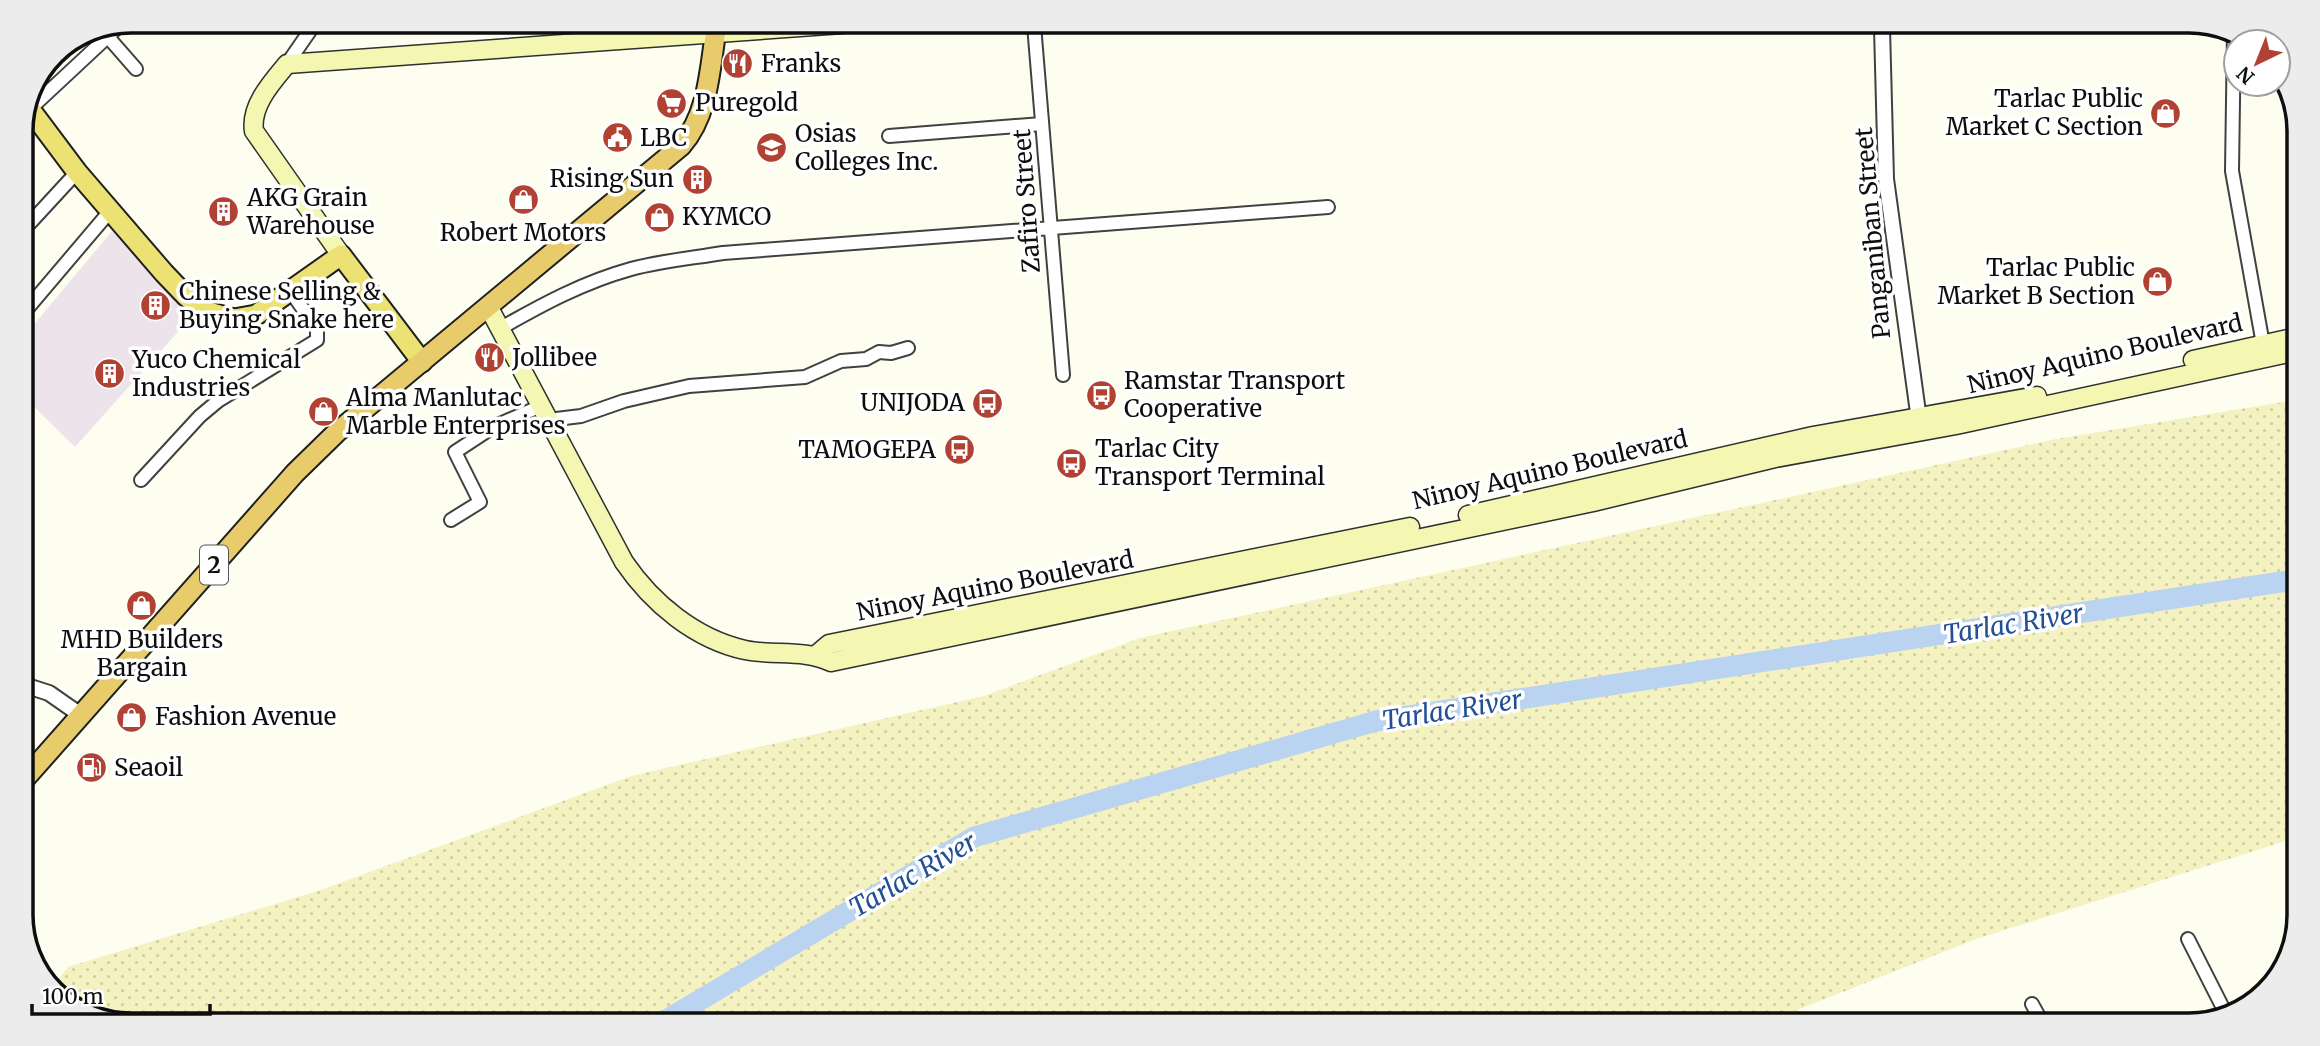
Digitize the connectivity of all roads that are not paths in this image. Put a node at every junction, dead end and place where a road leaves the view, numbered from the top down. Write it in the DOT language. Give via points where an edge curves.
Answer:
graph roads {
  1 [pos="308,33"];
  2 [pos="646,33"];
  3 [pos="715,33"];
  4 [pos="1035,33"];
  5 [pos="1882,33"];
  6 [pos="108,37"];
  7 [pos="287,64"];
  8 [pos="136,69"];
  9 [pos="2233,98"];
  10 [pos="39,99"];
  11 [pos="35,116"];
  12 [pos="1042,124"];
  13 [pos="889,136"];
  14 [pos="78,173"];
  15 [pos="1328,207"];
  16 [pos="111,211"];
  17 [pos="33,220"];
  18 [pos="1050,226"];
  19 [pos="341,255"];
  20 [pos="291,292"];
  21 [pos="33,302"];
  22 [pos="488,306"];
  23 [pos="501,328"];
  24 [pos="2287,341"];
  25 [pos="908,348"];
  26 [pos="2264,350"];
  27 [pos="2287,351"];
  28 [pos="422,362"];
  29 [pos="1063,375"];
  30 [pos="545,413"];
  31 [pos="1919,425"];
  32 [pos="141,480"];
  33 [pos="451,520"];
  34 [pos="33,688"];
  35 [pos="82,716"];
  36 [pos="33,770"];
  37 [pos="2188,939"];
  38 [pos="2032,1004"];
  39 [pos="2222,1006"];
  40 [pos="2037,1013"];
  1 -- 7 [label="street"];
  2 -- 7 [label="main road"];
  3 -- 22 [label="highway, 2" via="706,90 686,140"];
  4 -- 12 [label="street, Zafiro Street"];
  5 -- 31 [label="street, Panganiban Street" via="1886,179"];
  6 -- 8 [label="street"];
  6 -- 10 [label="street"];
  7 -- 19 [label="main road" via="260,103 254,131"];
  9 -- 26 [label="street" via="2232,171"];
  11 -- 14 [label="main road"];
  12 -- 13 [label="street"];
  12 -- 18 [label="street, Zafiro Street"];
  14 -- 16 [label="main road"];
  14 -- 17 [label="street"];
  15 -- 18 [label="street"];
  16 -- 20 [label="main road" via="186,296 208,312 256,316"];
  16 -- 21 [label="street"];
  18 -- 23 [label="street" via="723,253 643,267 568,291"];
  18 -- 29 [label="street, Zafiro Street"];
  19 -- 20 [label="main road"];
  19 -- 28 [label="main road"];
  20 -- 32 [label="street" via="317,329 317,340 218,401"];
  22 -- 23 [label="main road, Ninoy Aquino Boulevard"];
  22 -- 28 [label="highway, 2"];
  23 -- 30 [label="main road, Ninoy Aquino Boulevard"];
  24 -- 26 [label="main road, Ninoy Aquino Boulevard"];
  25 -- 30 [label="street" via="841,361 805,377 689,386 581,416"];
  26 -- 27 [label="main road, Ninoy Aquino Boulevard"];
  26 -- 31 [label="main road, Ninoy Aquino Boulevard"];
  28 -- 35 [label="highway, 2" via="295,473"];
  30 -- 31 [label="main road, Ninoy Aquino Boulevard" via="644,591 677,618 718,640 745,650 816,654 831,662 1593,502"];
  30 -- 33 [label="street" via="494,428 455,452 480,502"];
  34 -- 35 [label="street" via="49,693"];
  35 -- 36 [label="highway, 2"];
  37 -- 39 [label="street"];
  38 -- 40 [label="street"];
}
